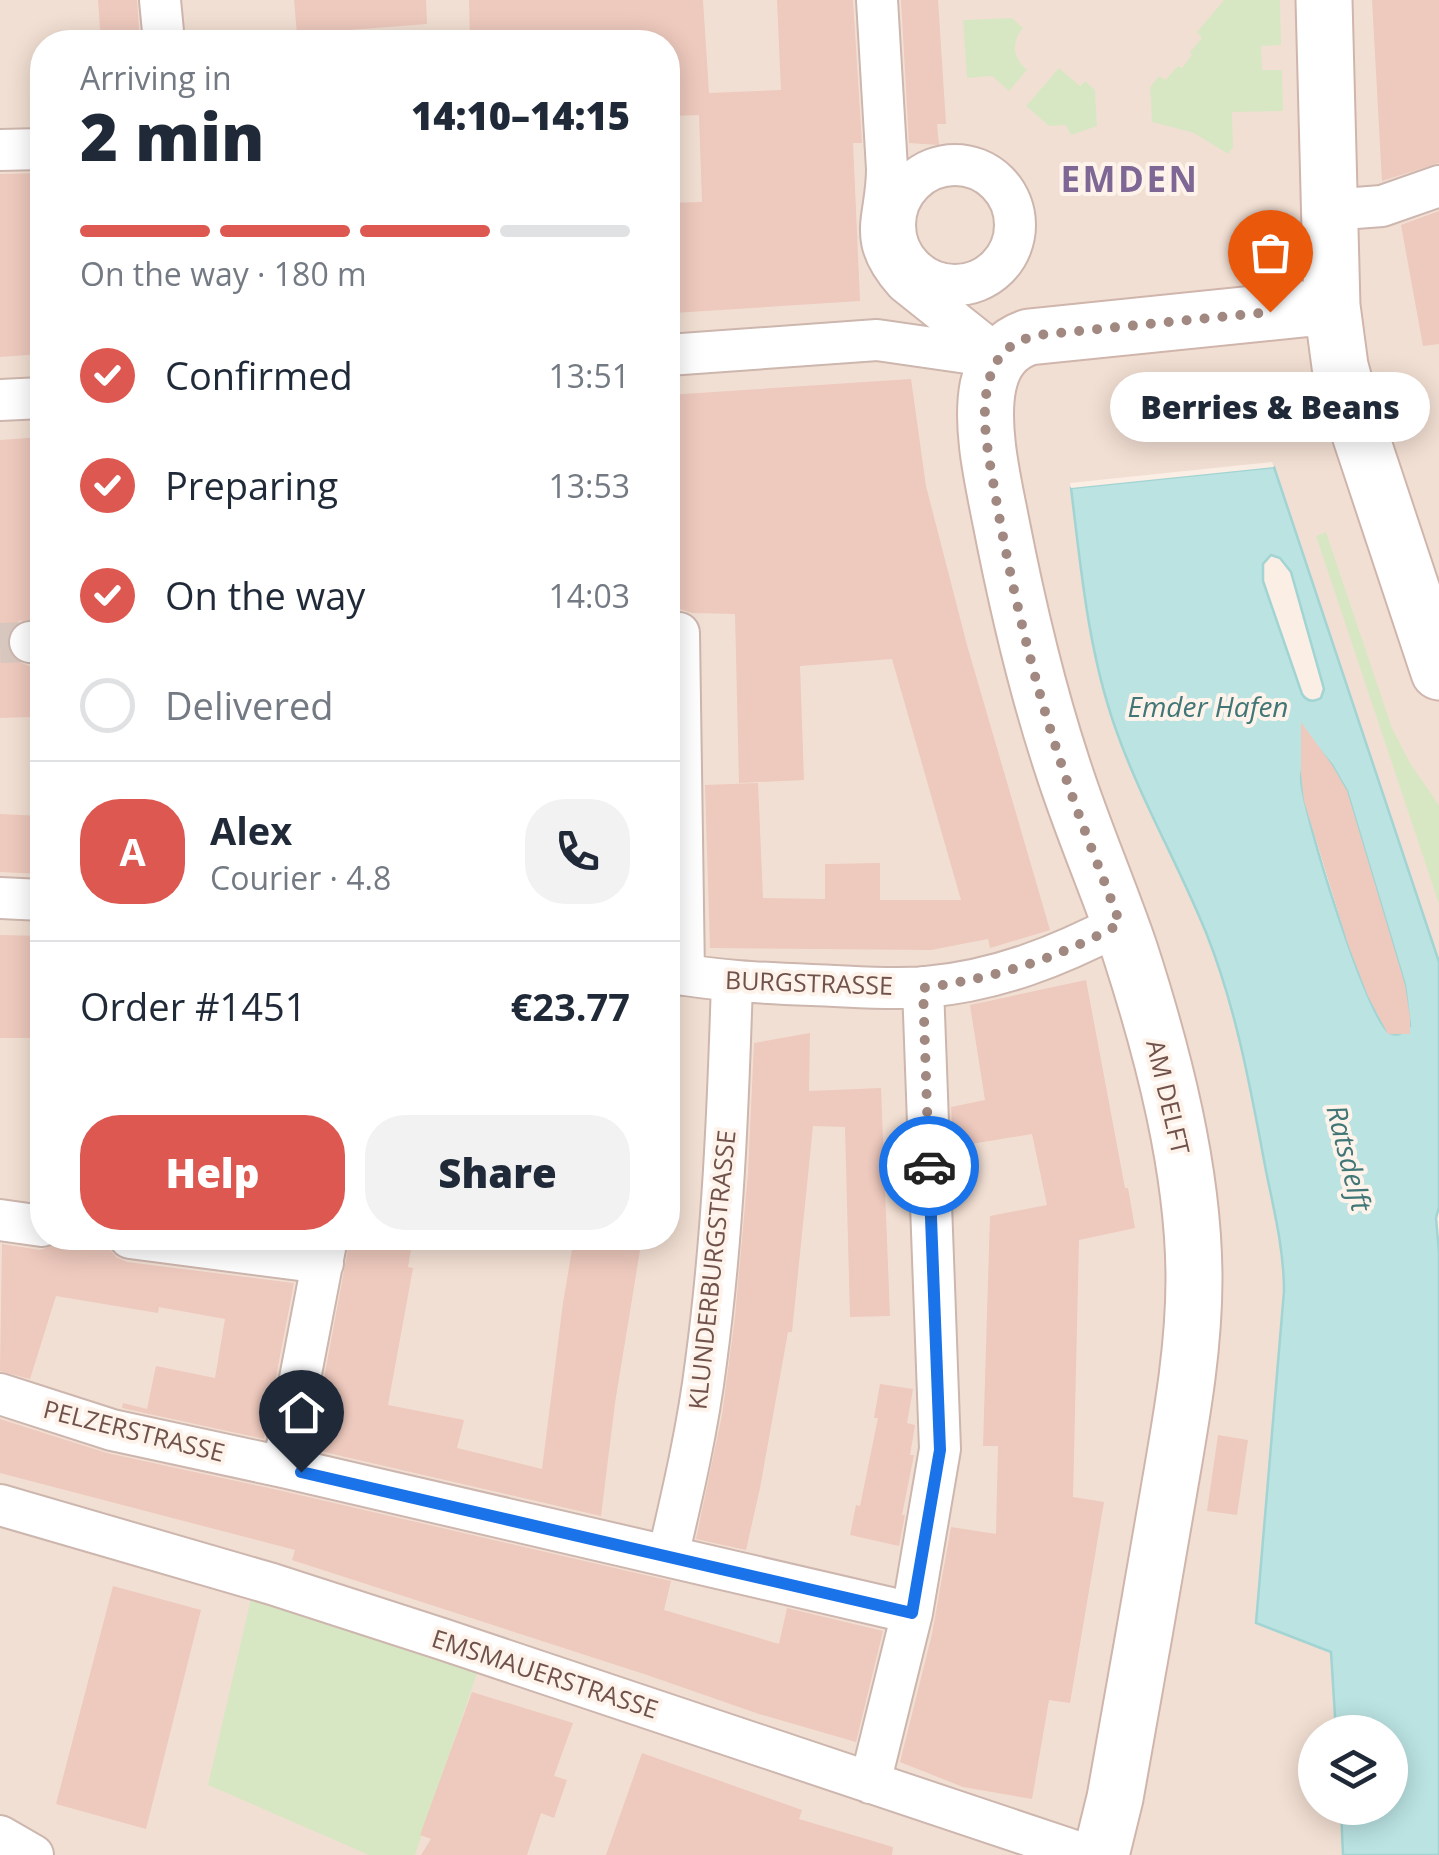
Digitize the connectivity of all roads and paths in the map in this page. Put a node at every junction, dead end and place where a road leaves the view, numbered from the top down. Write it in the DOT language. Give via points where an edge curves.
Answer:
graph roads {
  1 [pos="160,0"];
  2 [pos="876,0"];
  3 [pos="1324,0"];
  4 [pos="163,30"];
  5 [pos="0,150"];
  6 [pos="30,150"];
  7 [pos="1439,186"];
  8 [pos="1329,199"];
  9 [pos="1332,306"];
  10 [pos="680,354"];
  11 [pos="998,357"];
  12 [pos="30,399"];
  13 [pos="0,400"];
  14 [pos="1439,672"];
  15 [pos="0,898"];
  16 [pos="30,899"];
  17 [pos="1120,924"];
  18 [pos="680,974"];
  19 [pos="732,982"];
  20 [pos="923,988"];
  21 [pos="0,1220"];
  22 [pos="30,1224"];
  23 [pos="325,1250"];
  24 [pos="0,1394"];
  25 [pos="283,1467"];
  26 [pos="0,1505"];
  27 [pos="668,1556"];
  28 [pos="912,1613"];
  29 [pos="870,1784"];
  30 [pos="0,1836"];
  31 [pos="32,1855"];
  32 [pos="1086,1855"];
  33 [pos="1101,1855"];
  1 -- 4 [label="street"];
  2 -- 11 [label="street" via="887,169 882,246 905,282"];
  3 -- 8 [label="street"];
  5 -- 6 [label="street"];
  7 -- 8 [label="street" via="1374,208"];
  8 -- 9 [label="street"];
  9 -- 11 [label="street" via="1038,335"];
  9 -- 14 [label="street" via="1351,407"];
  10 -- 11 [label="street" via="878,340"];
  11 -- 17 [label="street, AM DELFT" via="986,420 1012,579 1058,752"];
  12 -- 13 [label="street"];
  15 -- 16 [label="street"];
  17 -- 20 [label="street, BURGSTRASSE" via="1026,966"];
  17 -- 33 [label="street, AM DELFT" via="1178,1136 1194,1280 1178,1440"];
  18 -- 19 [label="street, BURGSTRASSE"];
  19 -- 20 [label="street, BURGSTRASSE"];
  19 -- 27 [label="street, KLUNDERBURGSTRASSE" via="721,1230 692,1452"];
  20 -- 28 [label="street" via="940,1450"];
  21 -- 22 [label="street"];
  23 -- 25 [label="street"];
  24 -- 25 [label="street, PELZERSTRASSE" via="112,1430"];
  25 -- 27 [label="street, PELZERSTRASSE"];
  26 -- 29 [label="street, EMSMAUERSTRASSE" via="272,1584"];
  27 -- 28 [label="street, PELZERSTRASSE"];
  28 -- 29 [label="street"];
  29 -- 32 [label="street, EMSMAUERSTRASSE"];
  30 -- 31 [label="street"];
}
